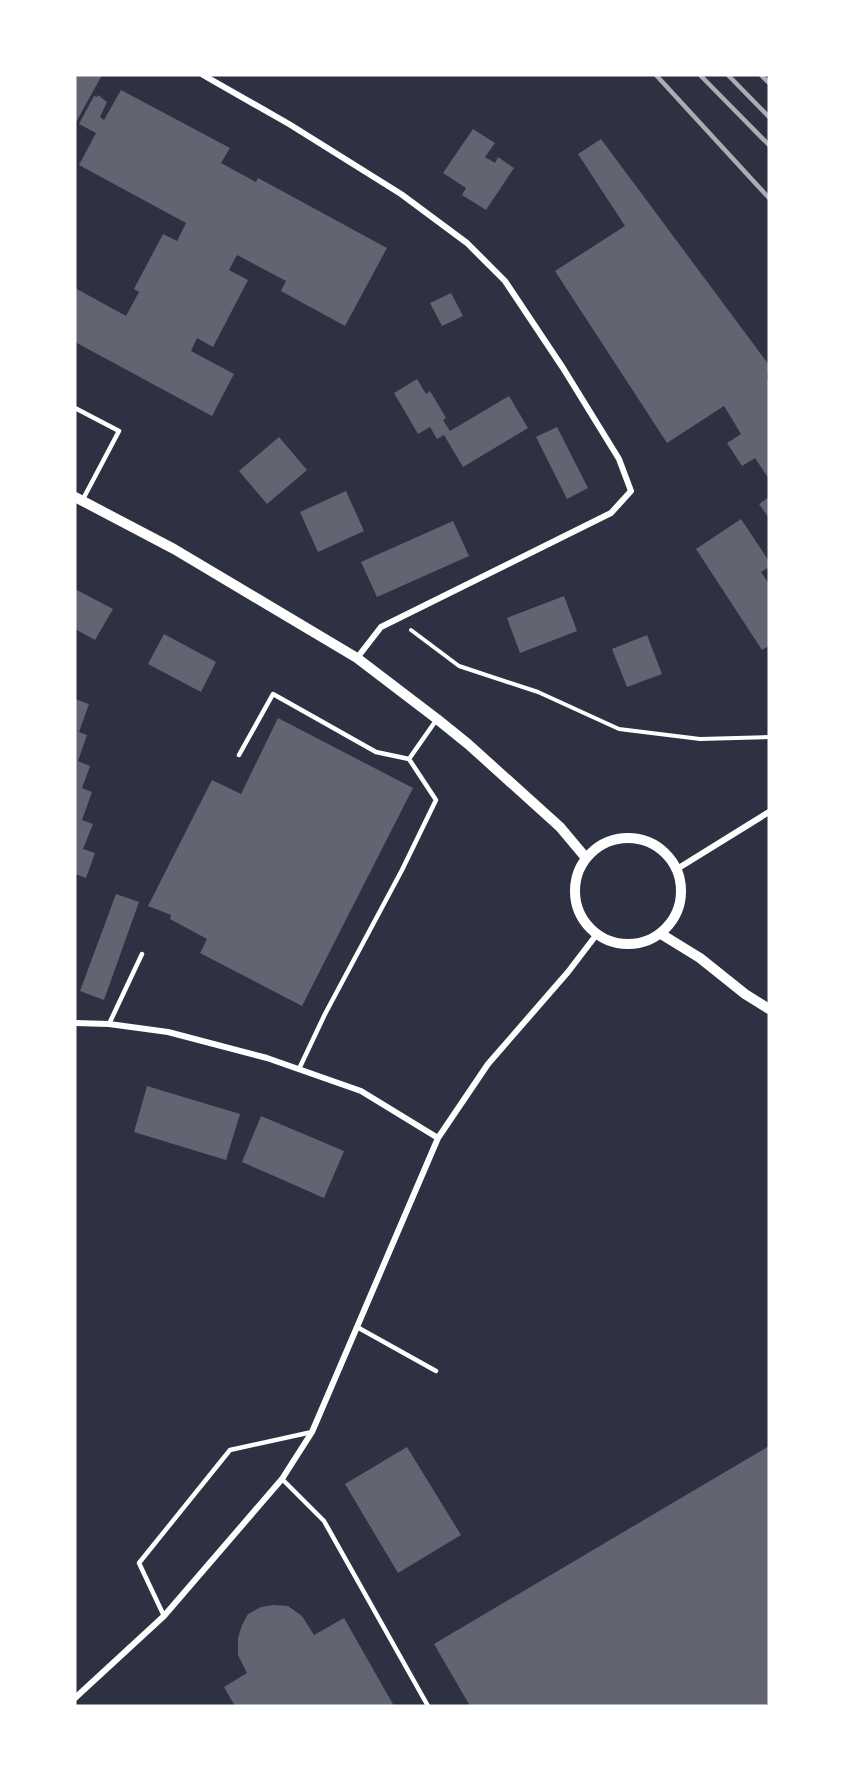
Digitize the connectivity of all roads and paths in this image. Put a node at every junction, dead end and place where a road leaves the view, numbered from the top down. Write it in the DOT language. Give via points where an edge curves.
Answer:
graph roads {
  1 [pos="203,75"];
  2 [pos="75,408"];
  3 [pos="78,499"];
  4 [pos="397,618"];
  5 [pos="357,658"];
  6 [pos="437,718"];
  7 [pos="769,737"];
  8 [pos="240,755"];
  9 [pos="409,759"];
  10 [pos="769,812"];
  11 [pos="586,858"];
  12 [pos="677,869"];
  13 [pos="597,934"];
  14 [pos="661,934"];
  15 [pos="142,954"];
  16 [pos="769,1009"];
  17 [pos="75,1023"];
  18 [pos="110,1024"];
  19 [pos="299,1069"];
  20 [pos="438,1138"];
  21 [pos="357,1327"];
  22 [pos="436,1371"];
  23 [pos="312,1432"];
  24 [pos="282,1479"];
  25 [pos="164,1616"];
  26 [pos="75,1698"];
  27 [pos="428,1706"];
  1 -- 4 [label="street" via="401,194 467,243 504,280 563,368 619,459 631,490 611,513"];
  2 -- 3 [label="lane" via="119,430"];
  3 -- 5 [label="street" via="174,549"];
  4 -- 5 [label="street" via="381,627"];
  4 -- 7 [label="path" via="459,666 538,692 619,729 700,738"];
  5 -- 6 [label="street"];
  6 -- 9 [label="lane"];
  6 -- 11 [label="street" via="560,827"];
  8 -- 9 [label="lane" via="273,694 376,752"];
  9 -- 19 [label="lane" via="436,800"];
  10 -- 12 [label="street"];
  11 -- 12 [label="street" via="599,845 616,838 634,837 652,842 667,853"];
  11 -- 13 [label="street" via="577,873 574,890 577,907"];
  12 -- 14 [label="street" via="682,886 681,904"];
  13 -- 14 [label="street" via="629,945"];
  13 -- 20 [label="street" via="488,1064"];
  14 -- 16 [label="street"];
  15 -- 18 [label="lane"];
  17 -- 18 [label="street"];
  18 -- 19 [label="street" via="168,1032"];
  19 -- 20 [label="street" via="361,1090"];
  20 -- 21 [label="street"];
  21 -- 22 [label="lane"];
  21 -- 23 [label="street"];
  23 -- 24 [label="street"];
  23 -- 25 [label="lane" via="230,1450 139,1563"];
  24 -- 25 [label="street"];
  24 -- 27 [label="lane" via="324,1521"];
  25 -- 26 [label="street"];
}
